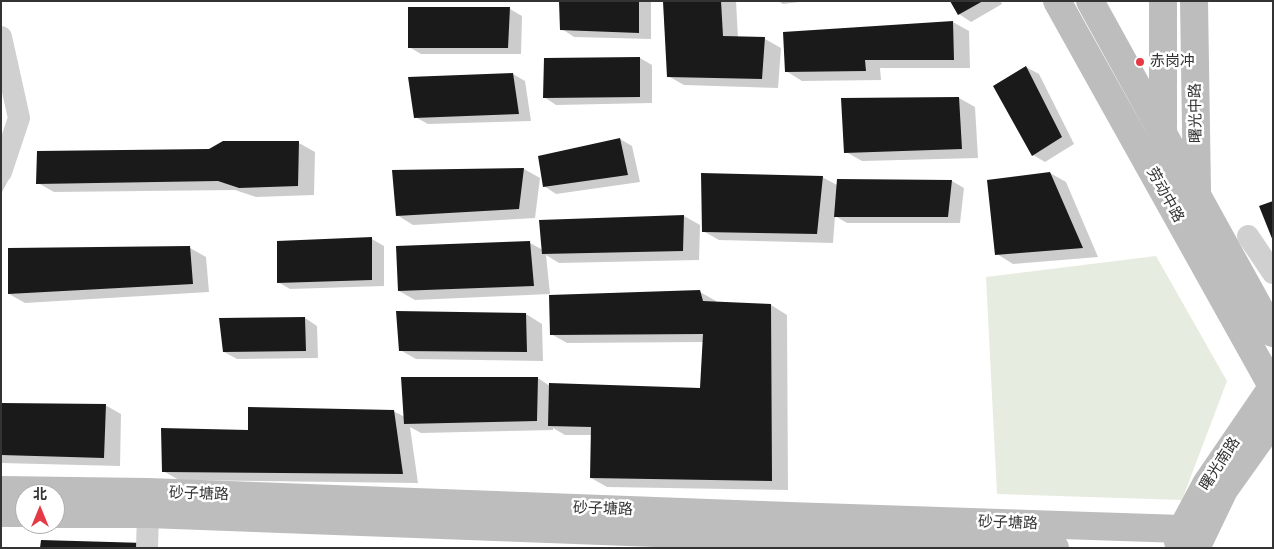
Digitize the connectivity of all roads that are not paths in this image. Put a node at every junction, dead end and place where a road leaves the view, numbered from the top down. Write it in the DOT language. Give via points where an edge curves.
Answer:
graph roads {
  1 [pos="1057,1"];
  2 [pos="1090,1"];
  3 [pos="1163,1"];
  4 [pos="1194,1"];
  5 [pos="1,36"];
  6 [pos="1163,134"];
  7 [pos="1,172"];
  8 [pos="1162,189"];
  9 [pos="1197,195"];
  10 [pos="1248,236"];
  11 [pos="1273,274"];
  12 [pos="1273,333"];
  13 [pos="1272,387"];
  14 [pos="1273,421"];
  15 [pos="1,490"];
  16 [pos="1,513"];
  17 [pos="15,513"];
  18 [pos="65,514"];
  19 [pos="148,514"];
  20 [pos="1190,538"];
  21 [pos="147,548"];
  22 [pos="1055,548"];
  1 -- 8 [label="street, 劳动中路"];
  2 -- 6 [label="street, 劳动中路"];
  3 -- 6 [label="street"];
  4 -- 9 [label="street, 曙光中路"];
  5 -- 7 [label="street" via="20,118"];
  6 -- 8 [label="street"];
  6 -- 9 [label="street, 劳动中路"];
  8 -- 13 [label="street, 劳动中路"];
  9 -- 12 [label="street, 劳动中路"];
  10 -- 11 [label="street"];
  13 -- 20 [label="street, 曙光南路" via="1206,484"];
  14 -- 20 [label="street, 曙光南路"];
  15 -- 20 [label="street, 砂子塘路" via="148,492 789,516"];
  16 -- 17 [label="street"];
  18 -- 19 [label="street, 砂子塘路"];
  19 -- 21 [label="street"];
  19 -- 22 [label="street, 砂子塘路"];
}
